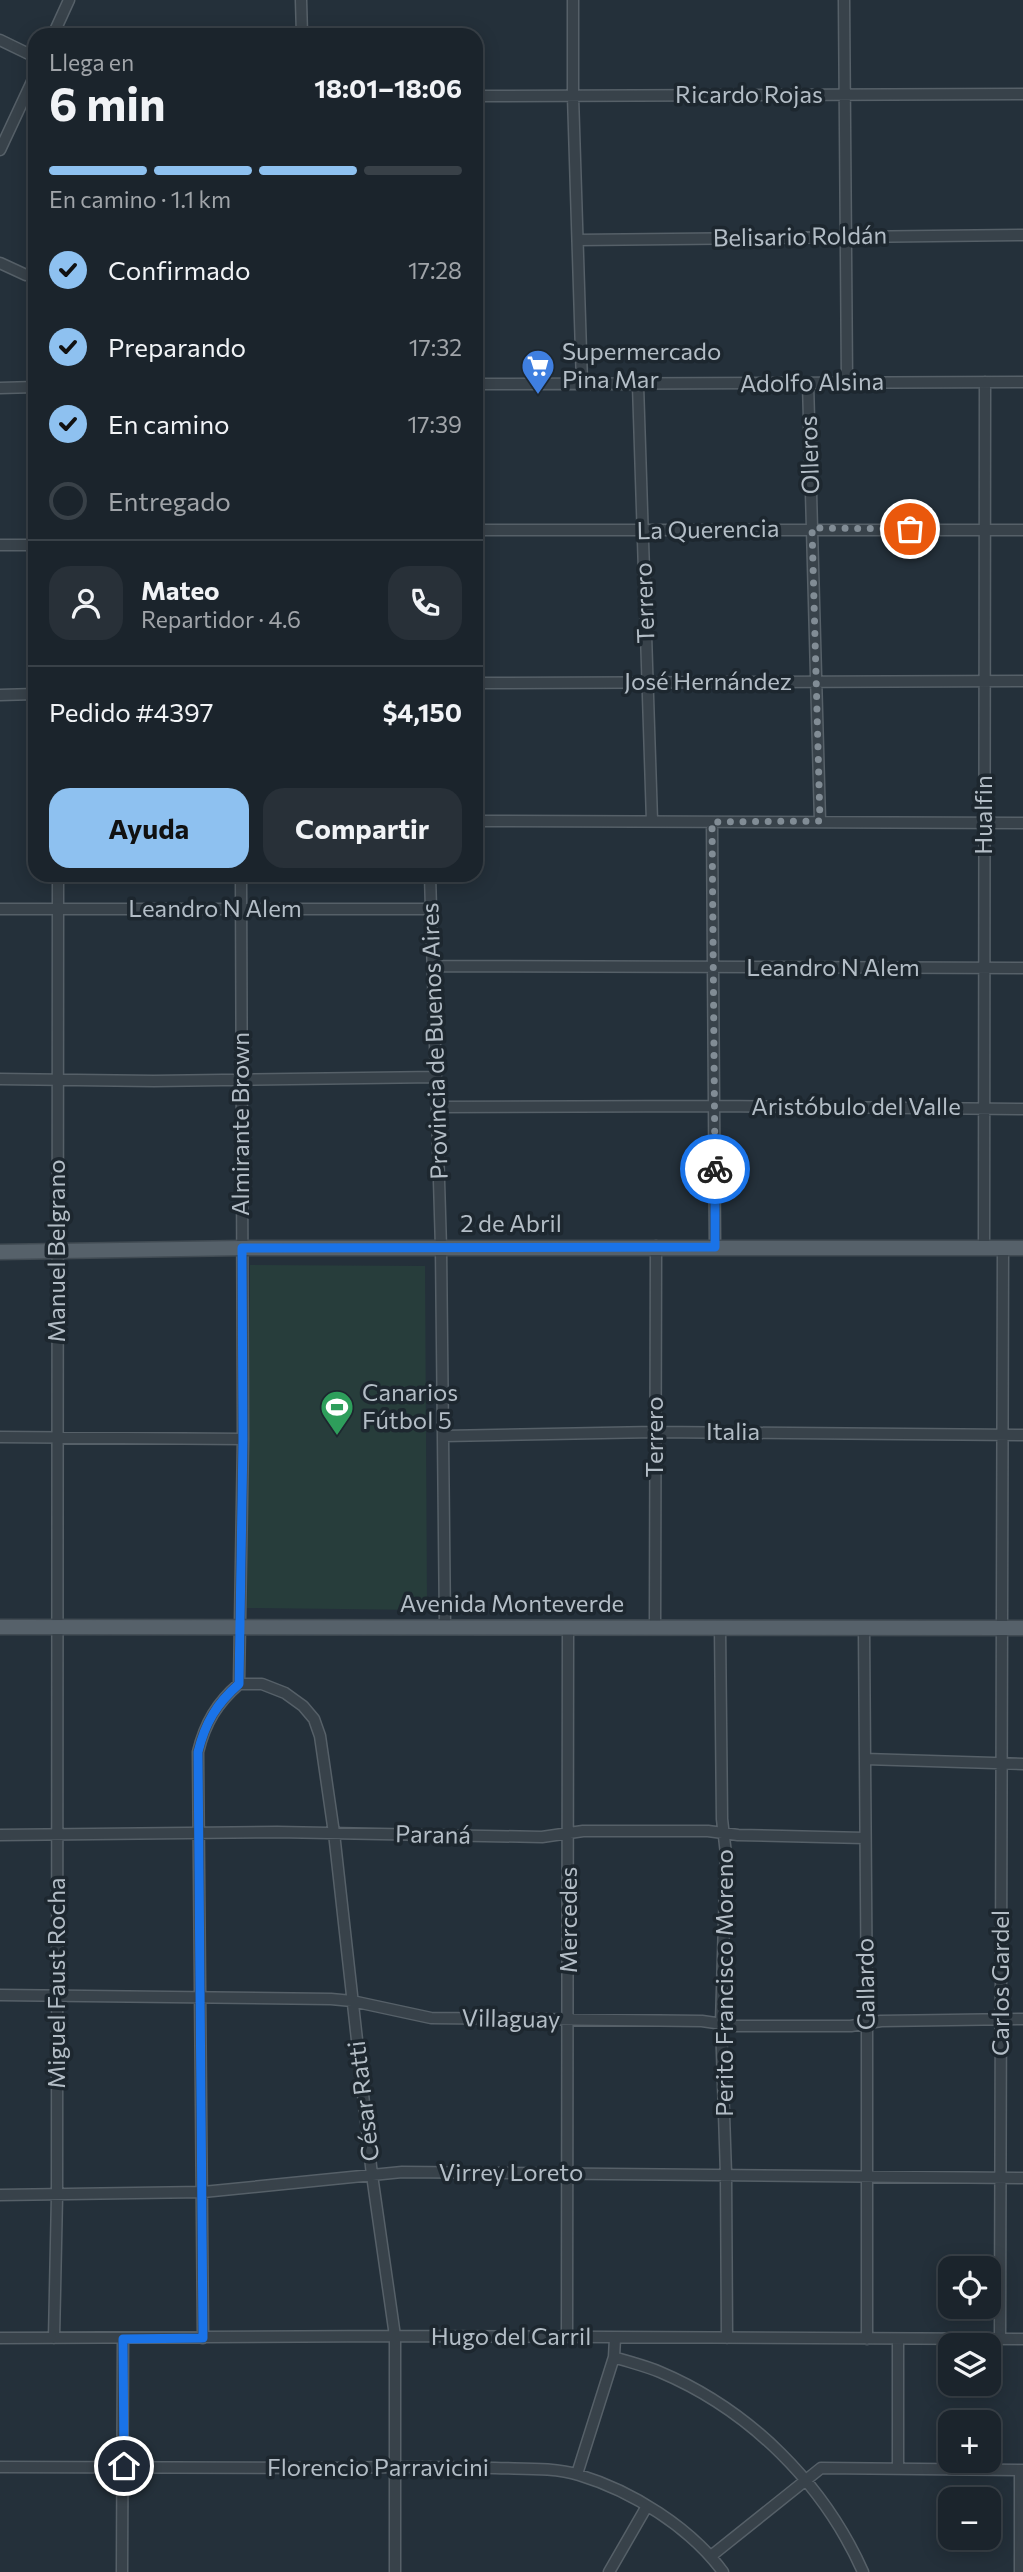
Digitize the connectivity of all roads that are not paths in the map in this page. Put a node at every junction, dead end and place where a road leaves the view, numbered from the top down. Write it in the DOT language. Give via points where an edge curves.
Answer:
graph roads {
  1 [pos="69,0"];
  2 [pos="301,0"];
  3 [pos="573,0"];
  4 [pos="844,0"];
  5 [pos="56,28"];
  6 [pos="302,28"];
  7 [pos="0,40"];
  8 [pos="28,54"];
  9 [pos="1023,94"];
  10 [pos="845,95"];
  11 [pos="483,96"];
  12 [pos="573,96"];
  13 [pos="28,101"];
  14 [pos="0,150"];
  15 [pos="1023,235"];
  16 [pos="847,236"];
  17 [pos="578,240"];
  18 [pos="0,263"];
  19 [pos="26,275"];
  20 [pos="847,382"];
  21 [pos="985,382"];
  22 [pos="1023,382"];
  23 [pos="808,383"];
  24 [pos="483,384"];
  25 [pos="582,384"];
  26 [pos="638,385"];
  27 [pos="28,387"];
  28 [pos="0,388"];
  29 [pos="812,528"];
  30 [pos="483,530"];
  31 [pos="642,530"];
  32 [pos="984,530"];
  33 [pos="1023,530"];
  34 [pos="0,545"];
  35 [pos="28,545"];
  36 [pos="817,681"];
  37 [pos="983,681"];
  38 [pos="1023,681"];
  39 [pos="648,682"];
  40 [pos="483,683"];
  41 [pos="28,694"];
  42 [pos="0,695"];
  43 [pos="483,821"];
  44 [pos="652,821"];
  45 [pos="820,821"];
  46 [pos="712,822"];
  47 [pos="984,823"];
  48 [pos="1023,823"];
  49 [pos="58,882"];
  50 [pos="241,882"];
  51 [pos="430,882"];
  52 [pos="0,909"];
  53 [pos="59,909"];
  54 [pos="242,909"];
  55 [pos="431,909"];
  56 [pos="433,966"];
  57 [pos="983,967"];
  58 [pos="713,968"];
  59 [pos="1023,968"];
  60 [pos="436,1077"];
  61 [pos="0,1079"];
  62 [pos="58,1079"];
  63 [pos="241,1080"];
  64 [pos="715,1106"];
  65 [pos="438,1107"];
  66 [pos="984,1108"];
  67 [pos="1023,1109"];
  68 [pos="656,1246"];
  69 [pos="715,1247"];
  70 [pos="242,1248"];
  71 [pos="441,1248"];
  72 [pos="1003,1248"];
  73 [pos="1023,1248"];
  74 [pos="984,1249"];
  75 [pos="0,1252"];
  76 [pos="58,1252"];
  77 [pos="655,1432"];
  78 [pos="1004,1435"];
  79 [pos="1023,1435"];
  80 [pos="443,1436"];
  81 [pos="0,1437"];
  82 [pos="56,1437"];
  83 [pos="243,1439"];
  84 [pos="241,1625"];
  85 [pos="0,1627"];
  86 [pos="56,1627"];
  87 [pos="445,1627"];
  88 [pos="655,1627"];
  89 [pos="720,1628"];
  90 [pos="1003,1628"];
  91 [pos="1023,1628"];
  92 [pos="568,1629"];
  93 [pos="864,1629"];
  94 [pos="239,1684"];
  95 [pos="865,1759"];
  96 [pos="1000,1764"];
  97 [pos="1023,1764"];
  98 [pos="334,1833"];
  99 [pos="569,1833"];
  100 [pos="198,1834"];
  101 [pos="724,1834"];
  102 [pos="0,1835"];
  103 [pos="57,1835"];
  104 [pos="864,1838"];
  105 [pos="0,1995"];
  106 [pos="56,1996"];
  107 [pos="202,1997"];
  108 [pos="352,2001"];
  109 [pos="1002,2019"];
  110 [pos="1023,2019"];
  111 [pos="568,2020"];
  112 [pos="721,2023"];
  113 [pos="867,2023"];
  114 [pos="566,2174"];
  115 [pos="726,2174"];
  116 [pos="372,2175"];
  117 [pos="866,2178"];
  118 [pos="1023,2178"];
  119 [pos="999,2179"];
  120 [pos="203,2192"];
  121 [pos="0,2195"];
  122 [pos="57,2196"];
  123 [pos="1000,2333"];
  124 [pos="395,2336"];
  125 [pos="567,2337"];
  126 [pos="0,2338"];
  127 [pos="54,2338"];
  128 [pos="203,2338"];
  129 [pos="615,2338"];
  130 [pos="727,2338"];
  131 [pos="123,2339"];
  132 [pos="867,2339"];
  133 [pos="1001,2339"];
  134 [pos="1023,2339"];
  135 [pos="898,2340"];
  136 [pos="938,2340"];
  137 [pos="614,2357"];
  138 [pos="124,2466"];
  139 [pos="396,2466"];
  140 [pos="0,2467"];
  141 [pos="898,2468"];
  142 [pos="1022,2470"];
  143 [pos="577,2474"];
  144 [pos="806,2478"];
  145 [pos="647,2506"];
  146 [pos="711,2556"];
  147 [pos="122,2572"];
  148 [pos="395,2572"];
  149 [pos="609,2572"];
  150 [pos="723,2572"];
  151 [pos="863,2572"];
  152 [pos="1020,2572"];
  1 -- 5 [label="street"];
  2 -- 6 [label="street"];
  3 -- 12 [label="street"];
  4 -- 10 [label="street"];
  7 -- 8 [label="street"];
  9 -- 10 [label="street, Ricardo Rojas"];
  10 -- 12 [label="street, Ricardo Rojas"];
  10 -- 16 [label="street"];
  11 -- 12 [label="street, Ricardo Rojas"];
  12 -- 17 [label="street"];
  13 -- 14 [label="street"];
  15 -- 16 [label="street, Belisario Roldán"];
  16 -- 17 [label="street, Belisario Roldán"];
  16 -- 20 [label="street"];
  17 -- 25 [label="street"];
  18 -- 19 [label="street"];
  20 -- 21 [label="street, Adolfo Alsina"];
  20 -- 23 [label="street, Adolfo Alsina"];
  21 -- 22 [label="street, Adolfo Alsina"];
  21 -- 32 [label="street, Hualfin"];
  23 -- 26 [label="street, Adolfo Alsina"];
  23 -- 29 [label="street, Olleros"];
  24 -- 25 [label="street, Adolfo Alsina"];
  25 -- 26 [label="street, Adolfo Alsina"];
  26 -- 31 [label="street, Terrero"];
  27 -- 28 [label="street"];
  29 -- 31 [label="street, La Querencia"];
  29 -- 32 [label="street, La Querencia"];
  29 -- 36 [label="street, Olleros"];
  30 -- 31 [label="street, La Querencia"];
  31 -- 39 [label="street, Terrero"];
  32 -- 33 [label="street, La Querencia"];
  32 -- 37 [label="street, Hualfin"];
  34 -- 35 [label="street"];
  36 -- 37 [label="street, José Hernández"];
  36 -- 39 [label="street, José Hernández"];
  36 -- 45 [label="street, Olleros"];
  37 -- 38 [label="street, José Hernández"];
  37 -- 47 [label="street, Hualfin"];
  39 -- 40 [label="street, José Hernández"];
  39 -- 44 [label="street, Terrero"];
  41 -- 42 [label="street"];
  43 -- 44 [label="street"];
  44 -- 46 [label="street"];
  45 -- 46 [label="street"];
  45 -- 47 [label="street"];
  46 -- 58 [label="street"];
  47 -- 48 [label="street"];
  47 -- 57 [label="street, Hualfin"];
  49 -- 53 [label="street, Manuel Belgrano"];
  50 -- 54 [label="street, Almirante Brown"];
  51 -- 55 [label="street, Provincia de Buenos Aires"];
  52 -- 53 [label="street, Leandro N Alem"];
  53 -- 54 [label="street, Leandro N Alem"];
  53 -- 62 [label="street, Manuel Belgrano"];
  54 -- 55 [label="street, Leandro N Alem"];
  54 -- 63 [label="street, Almirante Brown"];
  55 -- 56 [label="street, Provincia de Buenos Aires"];
  56 -- 58 [label="street, Leandro N Alem"];
  56 -- 60 [label="street, Provincia de Buenos Aires"];
  57 -- 58 [label="street, Leandro N Alem"];
  57 -- 59 [label="street, Leandro N Alem"];
  57 -- 66 [label="street, Hualfin"];
  58 -- 64 [label="street"];
  60 -- 63 [label="street"];
  60 -- 65 [label="street, Provincia de Buenos Aires"];
  61 -- 62 [label="street"];
  62 -- 63 [label="street"];
  62 -- 76 [label="street, Manuel Belgrano"];
  63 -- 70 [label="street, Almirante Brown"];
  64 -- 65 [label="street, Aristóbulo del Valle"];
  64 -- 66 [label="street, Aristóbulo del Valle"];
  64 -- 69 [label="street"];
  65 -- 71 [label="street, Provincia de Buenos Aires"];
  66 -- 67 [label="street, Aristóbulo del Valle"];
  66 -- 74 [label="street, Hualfin"];
  68 -- 69 [label="main road, 2 de Abril"];
  68 -- 71 [label="main road, 2 de Abril"];
  68 -- 77 [label="street, Terrero"];
  69 -- 74 [label="main road, 2 de Abril"];
  70 -- 71 [label="main road, 2 de Abril"];
  70 -- 76 [label="main road, 2 de Abril"];
  70 -- 83 [label="street, Almirante Brown"];
  71 -- 80 [label="street, Provincia de Buenos Aires"];
  72 -- 73 [label="main road, 2 de Abril"];
  72 -- 74 [label="main road, 2 de Abril"];
  72 -- 78 [label="street"];
  75 -- 76 [label="main road, 2 de Abril"];
  76 -- 82 [label="street, Manuel Belgrano"];
  77 -- 78 [label="street, Italia"];
  77 -- 80 [label="street, Italia"];
  77 -- 88 [label="street, Terrero"];
  78 -- 79 [label="street, Italia"];
  78 -- 90 [label="street"];
  80 -- 87 [label="street, Provincia de Buenos Aires"];
  81 -- 82 [label="street"];
  82 -- 83 [label="street"];
  82 -- 86 [label="street, Manuel Belgrano"];
  83 -- 84 [label="street, Almirante Brown"];
  84 -- 86 [label="main road, Avenida Monteverde"];
  84 -- 87 [label="main road, Avenida Monteverde"];
  84 -- 94 [label="street, Almirante Brown"];
  85 -- 86 [label="main road, Avenida Monteverde"];
  86 -- 103 [label="street, Miguel Faust Rocha"];
  87 -- 92 [label="main road, Avenida Monteverde"];
  88 -- 89 [label="main road, Avenida Monteverde"];
  88 -- 92 [label="main road, Avenida Monteverde"];
  89 -- 93 [label="main road, Avenida Monteverde"];
  89 -- 101 [label="street, Perito Francisco Moreno"];
  90 -- 91 [label="main road, Avenida Monteverde"];
  90 -- 93 [label="main road, Avenida Monteverde"];
  90 -- 96 [label="street, Carlos Gardel"];
  92 -- 99 [label="street, Mercedes"];
  93 -- 95 [label="street, Gallardo"];
  94 -- 98 [label="street, César Ratti" via="262,1684 285,1693 314,1719"];
  94 -- 100 [label="street" via="212,1713 203,1732 198,1752"];
  95 -- 96 [label="street"];
  95 -- 104 [label="street, Gallardo"];
  96 -- 97 [label="street"];
  96 -- 109 [label="street, Carlos Gardel"];
  98 -- 99 [label="street, Paraná" via="541,1837"];
  98 -- 100 [label="street, Paraná"];
  98 -- 108 [label="street, César Ratti"];
  99 -- 101 [label="street, Paraná"];
  99 -- 111 [label="street, Mercedes"];
  100 -- 103 [label="street, Paraná"];
  100 -- 107 [label="street"];
  101 -- 104 [label="street, Paraná"];
  101 -- 112 [label="street, Perito Francisco Moreno"];
  102 -- 103 [label="street, Paraná"];
  103 -- 106 [label="street, Miguel Faust Rocha"];
  104 -- 113 [label="street, Gallardo"];
  105 -- 106 [label="street, Villaguay"];
  106 -- 107 [label="street, Villaguay"];
  106 -- 122 [label="street, Miguel Faust Rocha"];
  107 -- 108 [label="street, Villaguay"];
  107 -- 120 [label="street"];
  108 -- 111 [label="street, Villaguay" via="431,2018"];
  108 -- 116 [label="street, César Ratti"];
  109 -- 110 [label="street, Villaguay"];
  109 -- 113 [label="street, Villaguay"];
  109 -- 119 [label="street, Carlos Gardel"];
  111 -- 112 [label="street, Villaguay"];
  111 -- 114 [label="street, Mercedes"];
  112 -- 113 [label="street, Villaguay"];
  112 -- 115 [label="street, Perito Francisco Moreno"];
  113 -- 117 [label="street, Gallardo"];
  114 -- 115 [label="street, Virrey Loreto"];
  114 -- 116 [label="street, Virrey Loreto"];
  114 -- 125 [label="street, Mercedes"];
  115 -- 117 [label="street, Virrey Loreto"];
  115 -- 130 [label="street, Perito Francisco Moreno"];
  116 -- 120 [label="street, Virrey Loreto"];
  116 -- 124 [label="street, César Ratti"];
  117 -- 119 [label="street, Virrey Loreto"];
  117 -- 132 [label="street, Gallardo"];
  118 -- 119 [label="street, Virrey Loreto"];
  119 -- 123 [label="street, Carlos Gardel"];
  120 -- 122 [label="street, Virrey Loreto"];
  120 -- 128 [label="street"];
  121 -- 122 [label="street, Virrey Loreto"];
  122 -- 127 [label="street, Miguel Faust Rocha"];
  124 -- 125 [label="street, Hugo del Carril"];
  124 -- 128 [label="street, Hugo del Carril"];
  124 -- 139 [label="street, César Ratti"];
  125 -- 129 [label="street, Hugo del Carril"];
  126 -- 127 [label="street, Hugo del Carril"];
  127 -- 131 [label="street, Hugo del Carril"];
  128 -- 131 [label="street, Hugo del Carril"];
  129 -- 130 [label="street, Hugo del Carril"];
  129 -- 137 [label="street"];
  130 -- 132 [label="street, Hugo del Carril"];
  131 -- 138 [label="street"];
  132 -- 135 [label="street, Hugo del Carril"];
  133 -- 134 [label="street, Hugo del Carril"];
  135 -- 136 [label="street, Hugo del Carril"];
  135 -- 141 [label="street"];
  137 -- 143 [label="street"];
  137 -- 144 [label="street" via="690,2387 769,2443"];
  138 -- 139 [label="street, Florencio Parravicini"];
  138 -- 140 [label="street, Florencio Parravicini"];
  138 -- 147 [label="street"];
  139 -- 143 [label="street, Florencio Parravicini"];
  139 -- 148 [label="street, César Ratti"];
  141 -- 142 [label="street"];
  141 -- 144 [label="street" via="830,2466"];
  142 -- 152 [label="street"];
  143 -- 145 [label="street, Florencio Parravicini"];
  144 -- 146 [label="street"];
  144 -- 151 [label="street"];
  145 -- 146 [label="street, Florencio Parravicini"];
  145 -- 149 [label="street"];
  146 -- 150 [label="street, Florencio Parravicini"];
}
